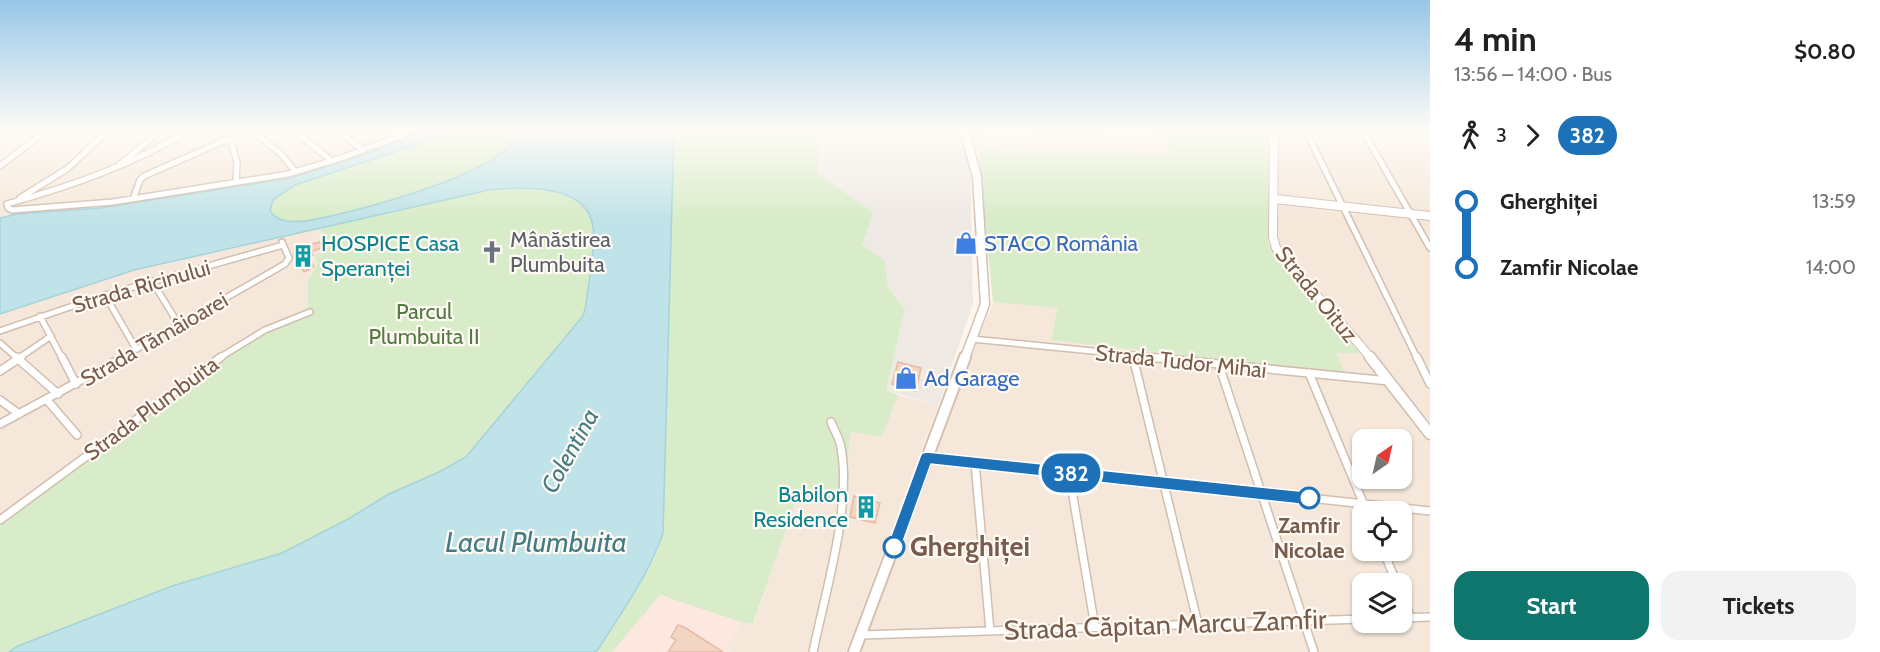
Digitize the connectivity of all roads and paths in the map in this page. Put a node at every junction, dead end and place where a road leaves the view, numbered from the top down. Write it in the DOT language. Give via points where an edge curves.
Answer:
graph roads {
  1 [pos="77,159"];
  2 [pos="127,159"];
  3 [pos="137,159"];
  4 [pos="182,159"];
  5 [pos="236,159"];
  6 [pos="285,159"];
  7 [pos="336,159"];
  8 [pos="972,159"];
  9 [pos="1274,159"];
  10 [pos="1320,159"];
  11 [pos="1379,159"];
  12 [pos="332,161"];
  13 [pos="114,170"];
  14 [pos="296,172"];
  15 [pos="236,182"];
  16 [pos="32,191"];
  17 [pos="38,196"];
  18 [pos="133,199"];
  19 [pos="1275,199"];
  20 [pos="8,204"];
  21 [pos="1342,206"];
  22 [pos="0,207"];
  23 [pos="1410,213"];
  24 [pos="1430,216"];
  25 [pos="282,244"];
  26 [pos="1430,248"];
  27 [pos="152,281"];
  28 [pos="105,295"];
  29 [pos="310,312"];
  30 [pos="40,316"];
  31 [pos="178,325"];
  32 [pos="0,331"];
  33 [pos="51,336"];
  34 [pos="972,339"];
  35 [pos="0,343"];
  36 [pos="136,349"];
  37 [pos="1132,356"];
  38 [pos="18,359"];
  39 [pos="1219,365"];
  40 [pos="0,371"];
  41 [pos="1309,373"];
  42 [pos="1390,381"];
  43 [pos="75,384"];
  44 [pos="1430,384"];
  45 [pos="58,394"];
  46 [pos="0,400"];
  47 [pos="47,400"];
  48 [pos="19,414"];
  49 [pos="1417,415"];
  50 [pos="1430,417"];
  51 [pos="831,422"];
  52 [pos="0,424"];
  53 [pos="1430,434"];
  54 [pos="77,435"];
  55 [pos="927,457"];
  56 [pos="975,463"];
  57 [pos="1069,473"];
  58 [pos="1163,483"];
  59 [pos="1262,493"];
  60 [pos="1362,501"];
  61 [pos="1352,506"];
  62 [pos="1412,510"];
  63 [pos="1430,511"];
  64 [pos="0,520"];
  65 [pos="1430,617"];
  66 [pos="1412,618"];
  67 [pos="1352,619"];
  68 [pos="1304,621"];
  69 [pos="1197,624"];
  70 [pos="1095,627"];
  71 [pos="990,631"];
  72 [pos="861,634"];
  73 [pos="813,652"];
  74 [pos="854,652"];
  75 [pos="1314,652"];
  1 -- 16 [label="street"];
  2 -- 13 [label="street"];
  3 -- 13 [label="street"];
  4 -- 18 [label="street" via="144,176"];
  5 -- 15 [label="street"];
  6 -- 14 [label="street"];
  7 -- 12 [label="street"];
  8 -- 34 [label="main road" via="977,177 985,304"];
  9 -- 19 [label="street, Strada Oituz"];
  10 -- 21 [label="street"];
  11 -- 23 [label="street"];
  12 -- 14 [label="street"];
  13 -- 17 [label="street"];
  14 -- 15 [label="street"];
  15 -- 18 [label="street"];
  16 -- 17 [label="street"];
  16 -- 20 [label="street"];
  17 -- 20 [label="street"];
  18 -- 20 [label="street" via="12,210"];
  19 -- 21 [label="street"];
  19 -- 42 [label="street, Strada Oituz" via="1276,248"];
  20 -- 22 [label="street"];
  21 -- 23 [label="street"];
  21 -- 44 [label="street"];
  23 -- 24 [label="street"];
  23 -- 26 [label="street"];
  25 -- 27 [label="street, Strada Ricinului"];
  25 -- 31 [label="street, Strada Tămâioarei" via="289,258 285,264"];
  27 -- 28 [label="street, Strada Ricinului"];
  27 -- 31 [label="street"];
  28 -- 30 [label="street, Strada Ricinului"];
  28 -- 36 [label="street"];
  29 -- 64 [label="street, Strada Plumbuita" via="265,330 227,352"];
  30 -- 32 [label="street, Strada Ricinului"];
  30 -- 33 [label="street"];
  31 -- 36 [label="street, Strada Tămâioarei"];
  33 -- 38 [label="street"];
  33 -- 43 [label="street"];
  34 -- 37 [label="street, Strada Tudor Mihai"];
  34 -- 55 [label="main road"];
  35 -- 38 [label="street"];
  36 -- 43 [label="street, Strada Tămâioarei"];
  37 -- 39 [label="street, Strada Tudor Mihai"];
  37 -- 58 [label="street"];
  38 -- 40 [label="street"];
  38 -- 45 [label="street"];
  39 -- 41 [label="street, Strada Tudor Mihai"];
  39 -- 59 [label="street"];
  41 -- 42 [label="street, Strada Tudor Mihai"];
  41 -- 60 [label="street"];
  42 -- 49 [label="street, Strada Oituz"];
  43 -- 45 [label="street, Strada Tămâioarei"];
  45 -- 47 [label="street, Strada Tămâioarei"];
  46 -- 48 [label="street"];
  47 -- 48 [label="street, Strada Tămâioarei"];
  47 -- 54 [label="street"];
  48 -- 52 [label="street, Strada Tămâioarei"];
  49 -- 50 [label="street"];
  49 -- 53 [label="street, Strada Oituz"];
  51 -- 73 [label="street" via="841,446 844,481"];
  55 -- 56 [label="street"];
  55 -- 72 [label="main road"];
  56 -- 57 [label="street"];
  56 -- 71 [label="street"];
  57 -- 58 [label="street"];
  57 -- 70 [label="street"];
  58 -- 59 [label="street"];
  58 -- 69 [label="street"];
  59 -- 61 [label="street"];
  59 -- 68 [label="street"];
  62 -- 63 [label="street"];
  65 -- 66 [label="street"];
  67 -- 68 [label="street, Strada Căpitan Marcu Zamfir"];
  68 -- 69 [label="street, Strada Căpitan Marcu Zamfir"];
  68 -- 75 [label="street"];
  69 -- 70 [label="street, Strada Căpitan Marcu Zamfir"];
  70 -- 71 [label="street, Strada Căpitan Marcu Zamfir"];
  71 -- 72 [label="street, Strada Căpitan Marcu Zamfir"];
  72 -- 74 [label="main road"];
}
